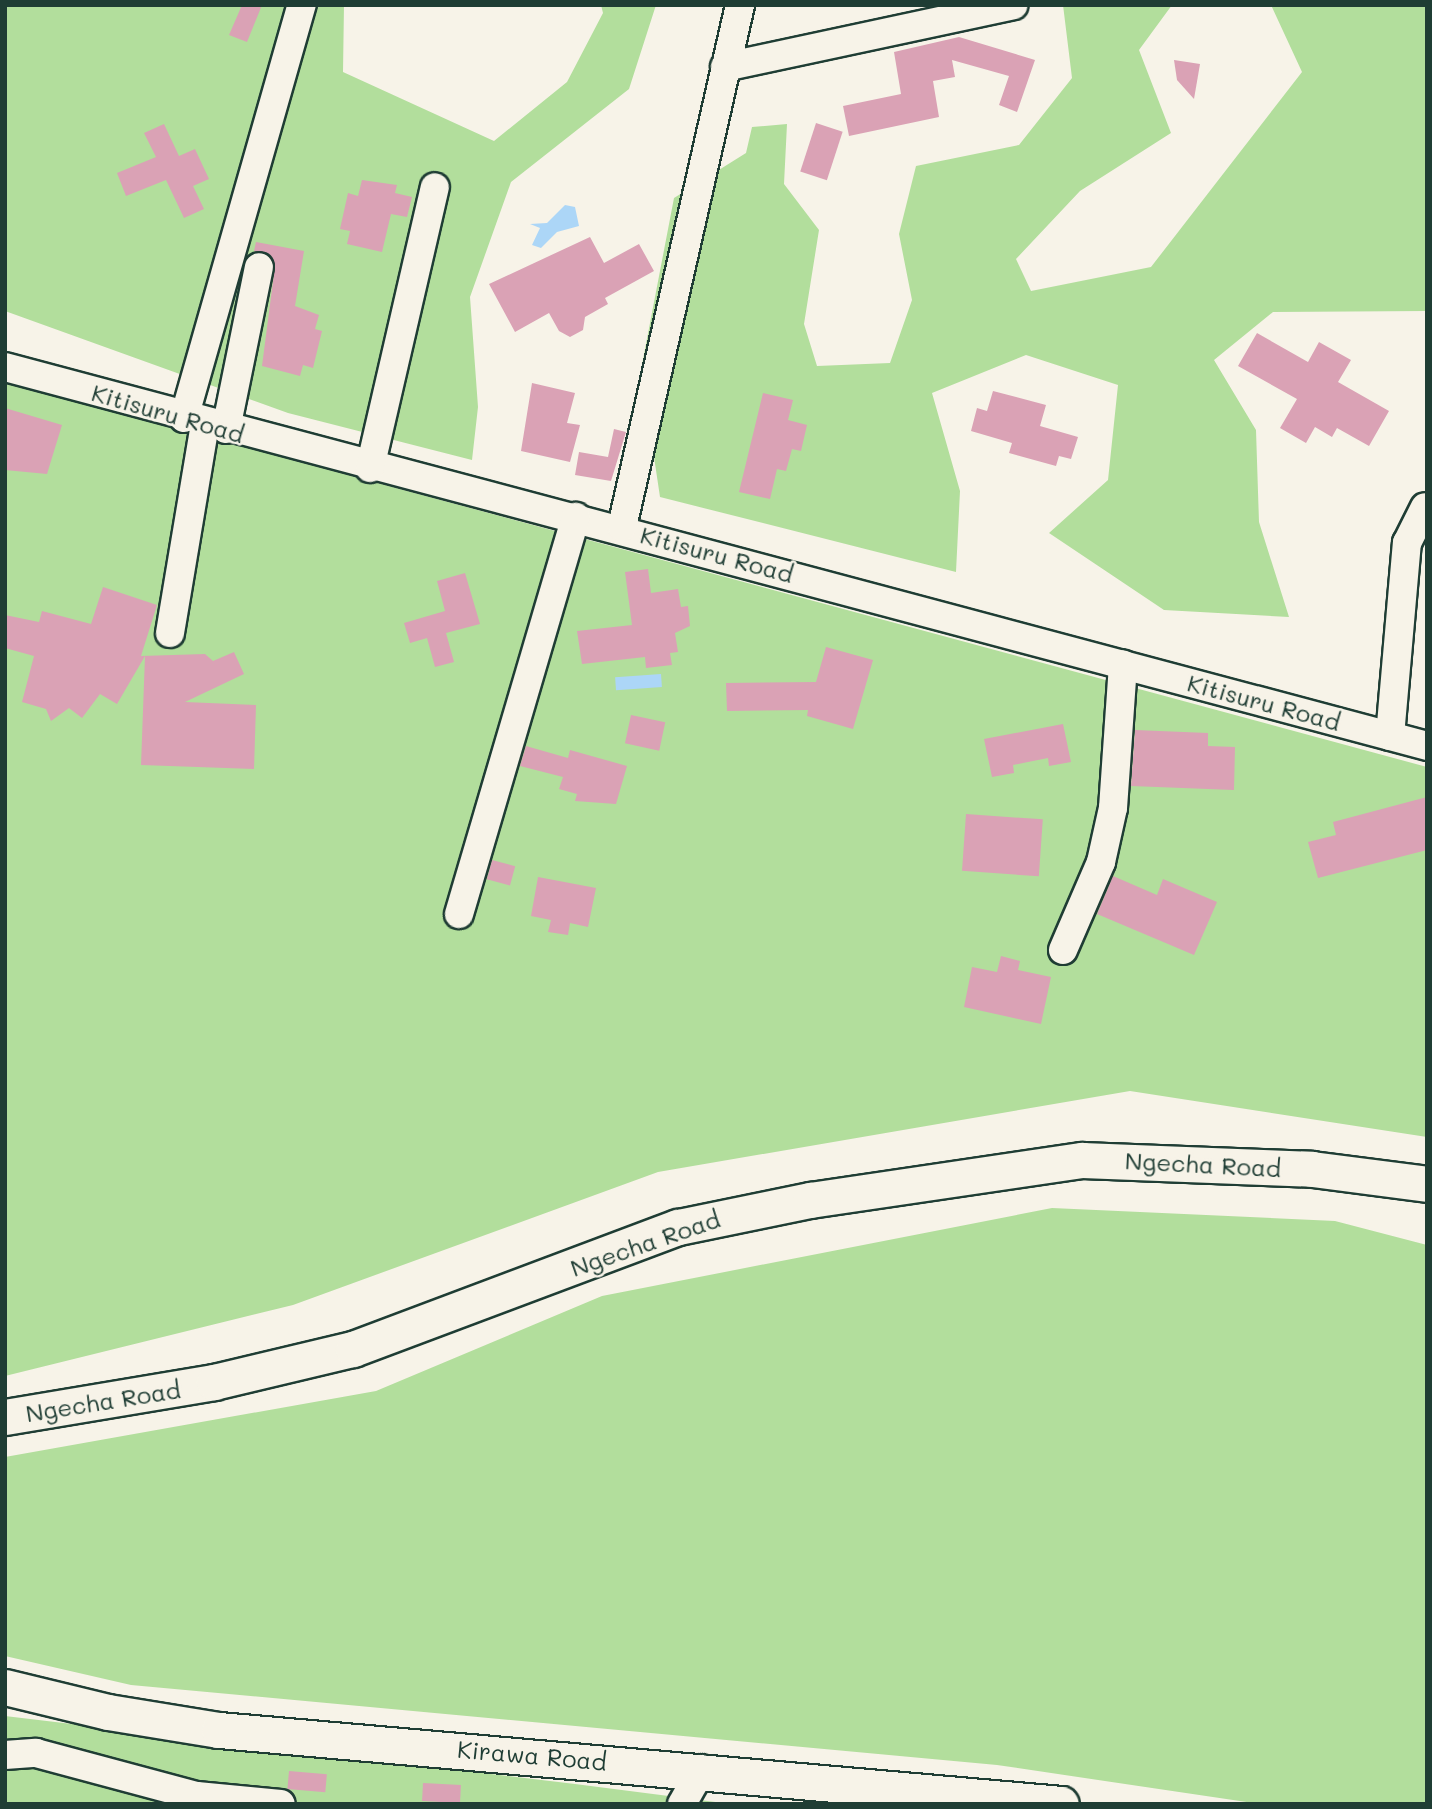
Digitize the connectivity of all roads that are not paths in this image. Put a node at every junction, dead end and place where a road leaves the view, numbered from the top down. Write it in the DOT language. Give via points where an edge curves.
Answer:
graph roads {
  1 [pos="302,5"];
  2 [pos="740,5"];
  3 [pos="1013,5"];
  4 [pos="725,67"];
  5 [pos="435,187"];
  6 [pos="259,267"];
  7 [pos="5,367"];
  8 [pos="205,423"];
  9 [pos="370,468"];
  10 [pos="1425,507"];
  11 [pos="576,517"];
  12 [pos="622,527"];
  13 [pos="170,633"];
  14 [pos="1123,664"];
  15 [pos="1390,736"];
  16 [pos="1427,746"];
  17 [pos="459,914"];
  18 [pos="1062,950"];
  19 [pos="1427,1184"];
  20 [pos="5,1417"];
  21 [pos="5,1688"];
  22 [pos="5,1755"];
  23 [pos="702,1769"];
  24 [pos="281,1804"];
  25 [pos="681,1804"];
  26 [pos="1061,1804"];
  1 -- 8 [label="street"];
  2 -- 4 [label="street"];
  3 -- 4 [label="street"];
  4 -- 12 [label="street" via="719,114"];
  5 -- 9 [label="street"];
  6 -- 8 [label="street"];
  7 -- 8 [label="street, Kitisuru Road"];
  8 -- 9 [label="street, Kitisuru Road"];
  8 -- 13 [label="street"];
  9 -- 11 [label="street, Kitisuru Road"];
  10 -- 15 [label="street" via="1407,542"];
  11 -- 12 [label="street, Kitisuru Road"];
  11 -- 17 [label="street"];
  12 -- 14 [label="street, Kitisuru Road"];
  14 -- 15 [label="street, Kitisuru Road"];
  14 -- 18 [label="street" via="1113,808 1101,862"];
  15 -- 16 [label="street, Kitisuru Road"];
  19 -- 20 [label="main road, Ngecha Road" via="1312,1169 1094,1160 810,1200 678,1227 353,1349 214,1382"];
  21 -- 23 [label="main road, Kirawa Road" via="108,1712 219,1730"];
  22 -- 24 [label="street" via="36,1753 197,1796"];
  23 -- 25 [label="street"];
  23 -- 26 [label="main road, Kirawa Road"];
}
